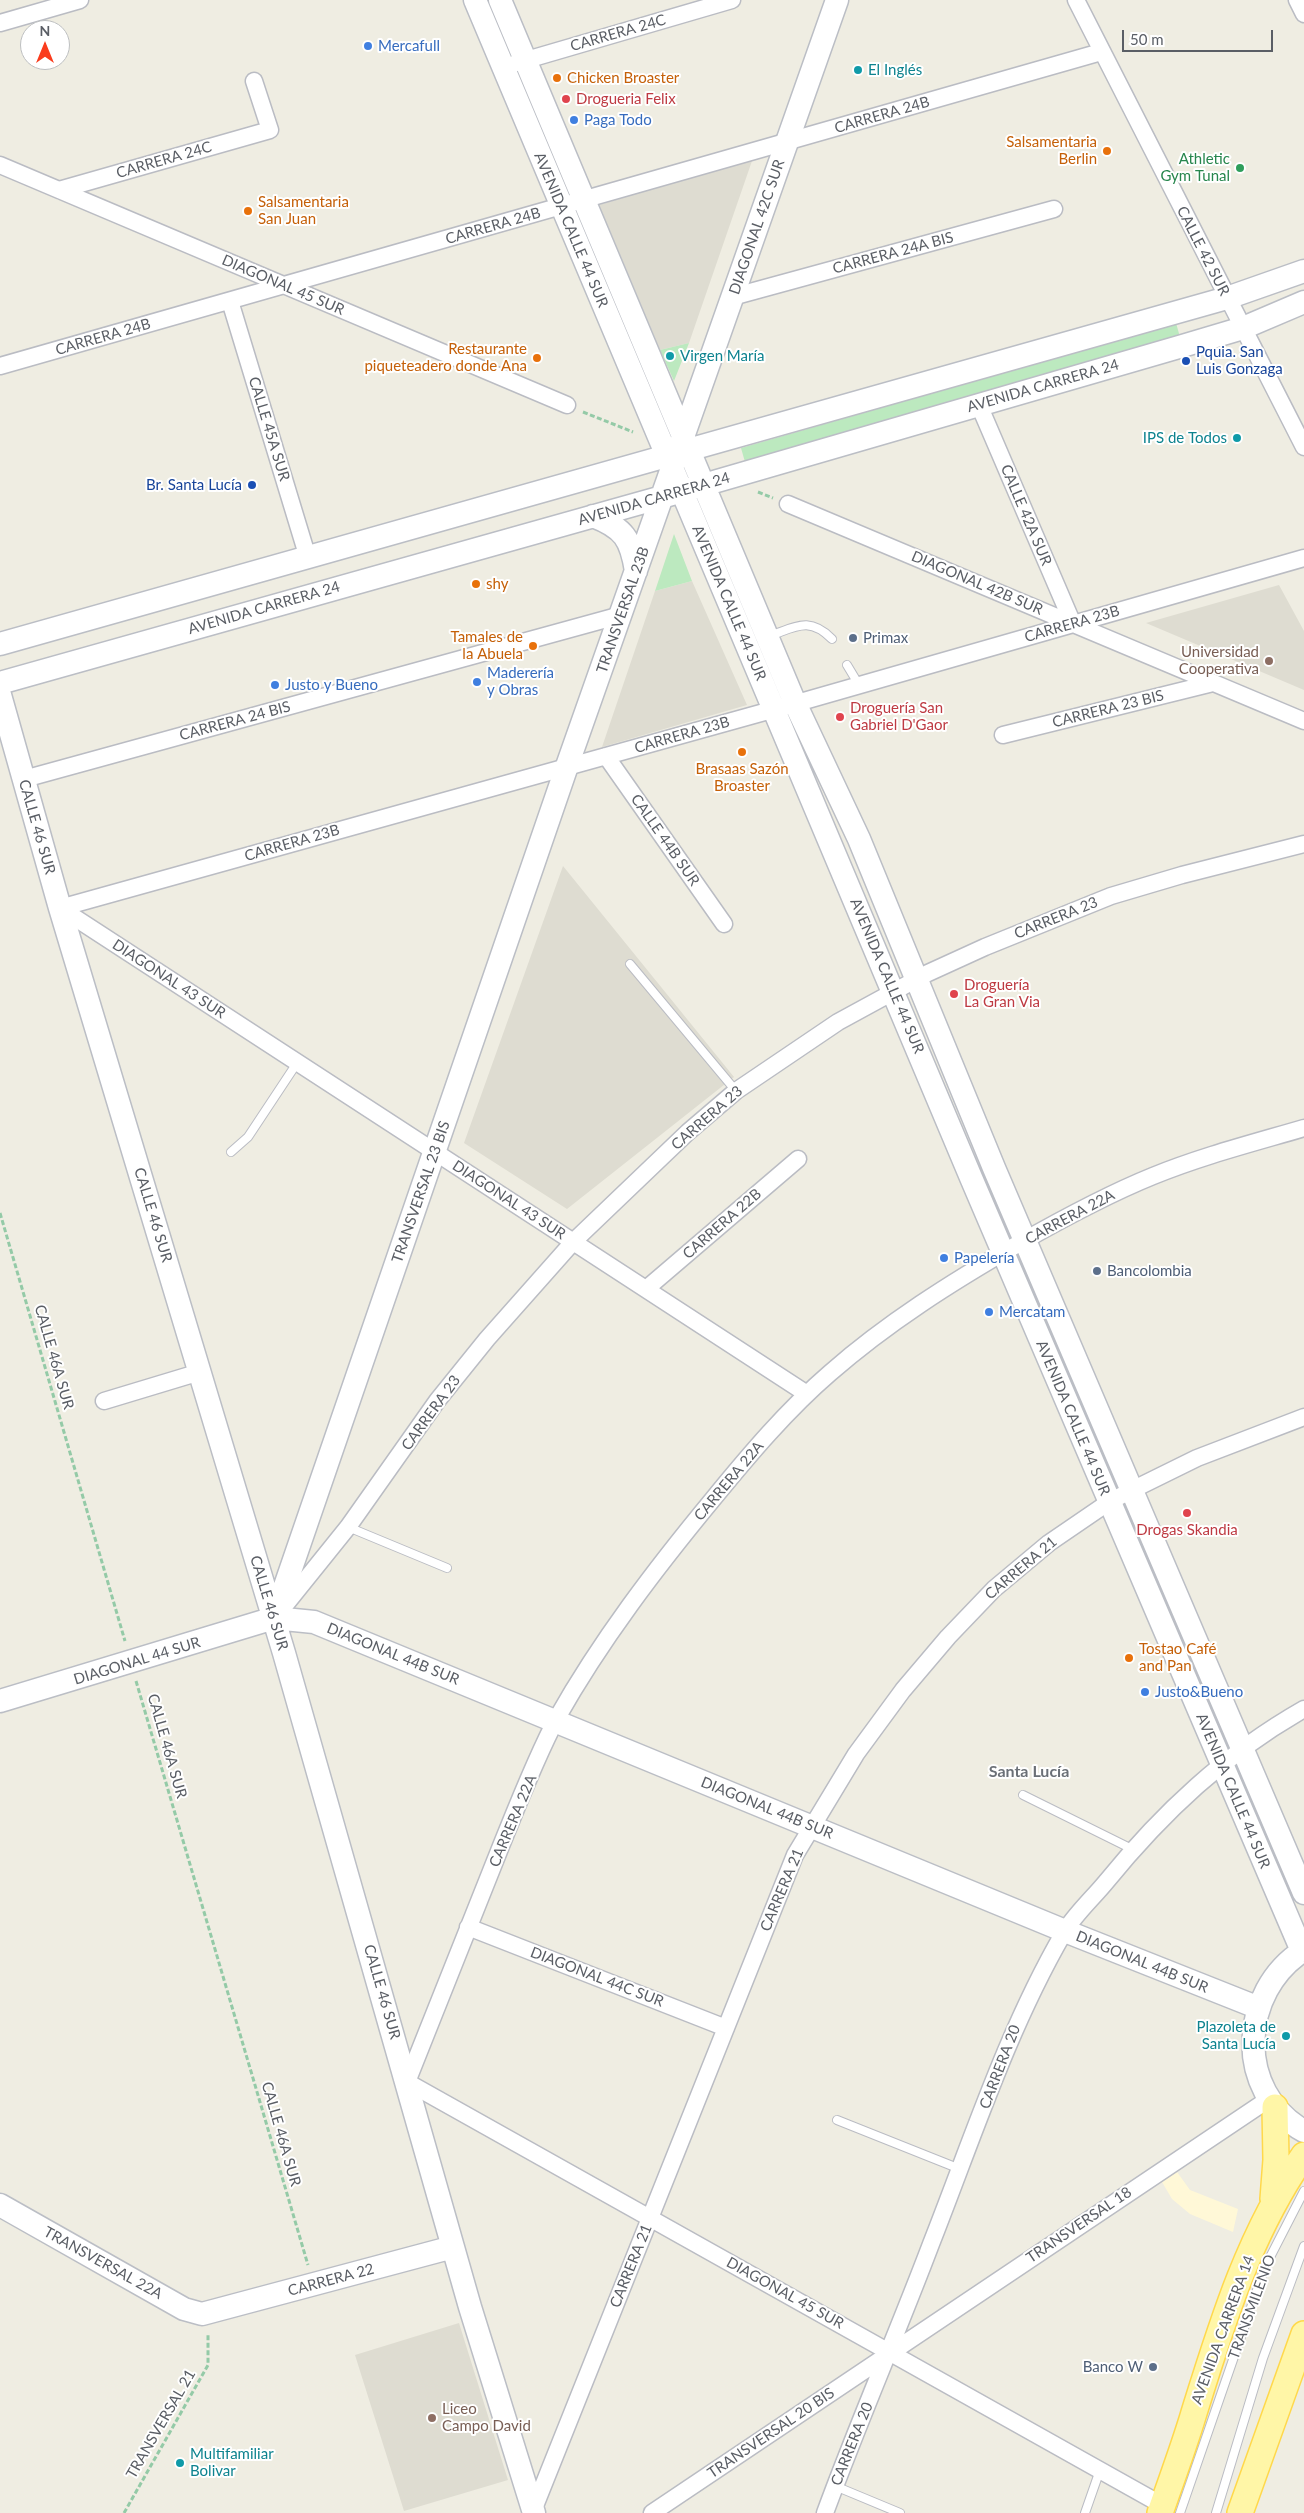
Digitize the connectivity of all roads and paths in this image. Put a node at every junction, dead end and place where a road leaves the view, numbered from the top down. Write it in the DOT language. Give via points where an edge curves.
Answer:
graph roads {
  1 [pos="80,0"];
  2 [pos="475,0"];
  3 [pos="500,0"];
  4 [pos="732,0"];
  5 [pos="837,0"];
  6 [pos="1076,0"];
  7 [pos="1297,0"];
  8 [pos="1304,14"];
  9 [pos="0,23"];
  10 [pos="1101,52"];
  11 [pos="525,61"];
  12 [pos="503,67"];
  13 [pos="254,81"];
  14 [pos="787,143"];
  15 [pos="0,165"];
  16 [pos="58,190"];
  17 [pos="584,200"];
  18 [pos="560,207"];
  19 [pos="1054,209"];
  20 [pos="1304,271"];
  21 [pos="284,286"];
  22 [pos="732,297"];
  23 [pos="1227,298"];
  24 [pos="230,301"];
  25 [pos="1304,302"];
  26 [pos="1243,328"];
  27 [pos="0,366"];
  28 [pos="567,405"];
  29 [pos="979,405"];
  30 [pos="637,433"];
  31 [pos="1304,447"];
  32 [pos="677,454"];
  33 [pos="704,485"];
  34 [pos="756,490"];
  35 [pos="672,494"];
  36 [pos="788,504"];
  37 [pos="593,516"];
  38 [pos="308,558"];
  39 [pos="1304,558"];
  40 [pos="636,571"];
  41 [pos="621,615"];
  42 [pos="1073,624"];
  43 [pos="767,636"];
  44 [pos="832,639"];
  45 [pos="0,644"];
  46 [pos="847,665"];
  47 [pos="0,683"];
  48 [pos="1213,683"];
  49 [pos="860,685"];
  50 [pos="0,695"];
  51 [pos="796,703"];
  52 [pos="773,709"];
  53 [pos="1304,721"];
  54 [pos="1003,735"];
  55 [pos="606,756"];
  56 [pos="567,766"];
  57 [pos="24,779"];
  58 [pos="1304,844"];
  59 [pos="60,908"];
  60 [pos="724,924"];
  61 [pos="630,964"];
  62 [pos="917,979"];
  63 [pos="893,991"];
  64 [pos="298,1063"];
  65 [pos="736,1091"];
  66 [pos="1304,1128"];
  67 [pos="231,1152"];
  68 [pos="435,1152"];
  69 [pos="798,1158"];
  70 [pos="0,1212"];
  71 [pos="1025,1240"];
  72 [pos="573,1242"];
  73 [pos="1003,1253"];
  74 [pos="646,1289"];
  75 [pos="200,1372"];
  76 [pos="806,1394"];
  77 [pos="104,1401"];
  78 [pos="1304,1416"];
  79 [pos="1132,1490"];
  80 [pos="1109,1502"];
  81 [pos="348,1526"];
  82 [pos="447,1568"];
  83 [pos="274,1618"];
  84 [pos="131,1663"];
  85 [pos="0,1701"];
  86 [pos="1304,1709"];
  87 [pos="556,1721"];
  88 [pos="1242,1748"];
  89 [pos="1222,1764"];
  90 [pos="1023,1795"];
  91 [pos="810,1826"];
  92 [pos="1132,1849"];
  93 [pos="1304,1893"];
  94 [pos="468,1927"];
  95 [pos="1065,1931"];
  96 [pos="1303,1950"];
  97 [pos="1259,2008"];
  98 [pos="726,2028"];
  99 [pos="407,2082"];
  100 [pos="1272,2103"];
  101 [pos="837,2120"];
  102 [pos="1304,2131"];
  103 [pos="1304,2155"];
  104 [pos="960,2169"];
  105 [pos="1304,2191"];
  106 [pos="0,2205"];
  107 [pos="1272,2209"];
  108 [pos="650,2218"];
  109 [pos="1304,2246"];
  110 [pos="453,2247"];
  111 [pos="314,2285"];
  112 [pos="208,2313"];
  113 [pos="1303,2335"];
  114 [pos="890,2352"];
  115 [pos="1100,2470"];
  116 [pos="835,2486"];
  117 [pos="1168,2510"];
  118 [pos="533,2512"];
  119 [pos="124,2513"];
  120 [pos="652,2513"];
  121 [pos="824,2513"];
  122 [pos="900,2513"];
  123 [pos="1085,2513"];
  124 [pos="1216,2513"];
  125 [pos="1240,2513"];
  1 -- 9 [label="street"];
  2 -- 12 [label="main road, AVENIDA CALLE 44 SUR"];
  3 -- 11 [label="main road, AVENIDA CALLE 44 SUR"];
  4 -- 11 [label="street, CARRERA 24C"];
  5 -- 14 [label="main road, DIAGONAL 42C SUR"];
  6 -- 10 [label="street, CALLE 42 SUR"];
  7 -- 8 [label="street"];
  10 -- 14 [label="street, CARRERA 24B"];
  10 -- 23 [label="street, CALLE 42 SUR"];
  11 -- 12 [label="street, CARRERA 24C"];
  11 -- 17 [label="main road, AVENIDA CALLE 44 SUR"];
  12 -- 18 [label="main road, AVENIDA CALLE 44 SUR"];
  13 -- 16 [label="street, CARRERA 24C" via="270,130"];
  14 -- 17 [label="street, CARRERA 24B"];
  14 -- 22 [label="main road, DIAGONAL 42C SUR"];
  15 -- 16 [label="street, DIAGONAL 45 SUR"];
  16 -- 21 [label="street, DIAGONAL 45 SUR"];
  17 -- 18 [label="street, CARRERA 24B"];
  17 -- 32 [label="main road, AVENIDA CALLE 44 SUR"];
  18 -- 21 [label="street, CARRERA 24B"];
  18 -- 32 [label="main road, AVENIDA CALLE 44 SUR"];
  19 -- 22 [label="street, CARRERA 24A BIS"];
  20 -- 23 [label="main road"];
  21 -- 24 [label="street, CARRERA 24B"];
  21 -- 28 [label="street, DIAGONAL 45 SUR"];
  22 -- 32 [label="main road, DIAGONAL 42C SUR"];
  23 -- 26 [label="street, CALLE 42 SUR"];
  23 -- 32 [label="main road"];
  24 -- 27 [label="street, CARRERA 24B"];
  24 -- 38 [label="street, CALLE 45A SUR"];
  25 -- 26 [label="main road, AVENIDA CARRERA 24"];
  26 -- 29 [label="main road, AVENIDA CARRERA 24"];
  26 -- 31 [label="street, CALLE 42 SUR"];
  28 -- 30 [label="path"];
  29 -- 33 [label="main road, AVENIDA CARRERA 24"];
  29 -- 42 [label="street, CALLE 42A SUR"];
  32 -- 33 [label="main road, AVENIDA CALLE 44 SUR"];
  32 -- 35 [label="main road, TRANSVERSAL 23B"];
  32 -- 38 [label="main road"];
  33 -- 35 [label="main road, AVENIDA CARRERA 24"];
  33 -- 43 [label="main road, AVENIDA CALLE 44 SUR"];
  34 -- 36 [label="path"];
  35 -- 37 [label="main road, AVENIDA CARRERA 24"];
  35 -- 40 [label="main road, TRANSVERSAL 23B"];
  35 -- 52 [label="main road, AVENIDA CALLE 44 SUR"];
  36 -- 42 [label="street, DIAGONAL 42B SUR"];
  37 -- 40 [label="main road" via="622,531 629,542"];
  37 -- 47 [label="main road, AVENIDA CARRERA 24"];
  38 -- 45 [label="main road"];
  39 -- 42 [label="street, CARRERA 23B"];
  40 -- 41 [label="main road, TRANSVERSAL 23B"];
  41 -- 56 [label="main road, TRANSVERSAL 23B"];
  41 -- 57 [label="street, CARRERA 24 BIS"];
  42 -- 48 [label="street, DIAGONAL 42B SUR"];
  42 -- 49 [label="street, CARRERA 23B"];
  43 -- 44 [label="lane" via="802,624 813,625"];
  43 -- 51 [label="main road, AVENIDA CALLE 44 SUR"];
  46 -- 49 [label="lane"];
  48 -- 53 [label="street, DIAGONAL 42B SUR"];
  48 -- 54 [label="street, CARRERA 23 BIS"];
  49 -- 51 [label="street, CARRERA 23B"];
  50 -- 57 [label="main road, CALLE 46 SUR"];
  51 -- 52 [label="street, CARRERA 23B"];
  51 -- 62 [label="main road, AVENIDA CALLE 44 SUR" via="860,839"];
  52 -- 55 [label="street, CARRERA 23B"];
  52 -- 63 [label="main road, AVENIDA CALLE 44 SUR"];
  55 -- 56 [label="street, CARRERA 23B"];
  55 -- 60 [label="street, CALLE 44B SUR"];
  56 -- 59 [label="street, CARRERA 23B"];
  56 -- 68 [label="main road, TRANSVERSAL 23 BIS"];
  57 -- 59 [label="main road, CALLE 46 SUR"];
  58 -- 62 [label="street, CARRERA 23" via="1111,896 1034,926"];
  59 -- 64 [label="street, DIAGONAL 43 SUR"];
  59 -- 75 [label="main road, CALLE 46 SUR"];
  61 -- 65 [label="lane"];
  62 -- 63 [label="street, CARRERA 23"];
  62 -- 71 [label="main road, AVENIDA CALLE 44 SUR"];
  63 -- 65 [label="street, CARRERA 23" via="808,1041"];
  63 -- 73 [label="main road, AVENIDA CALLE 44 SUR"];
  64 -- 67 [label="lane" via="248,1137"];
  64 -- 68 [label="street, DIAGONAL 43 SUR"];
  65 -- 72 [label="street, CARRERA 23" via="688,1132"];
  66 -- 71 [label="street, CARRERA 22A" via="1194,1160 1151,1177 1101,1199"];
  68 -- 72 [label="street, DIAGONAL 43 SUR"];
  68 -- 83 [label="main road, TRANSVERSAL 23 BIS"];
  69 -- 74 [label="street, CARRERA 22B"];
  70 -- 84 [label="path, CALLE 46A SUR"];
  71 -- 73 [label="street, CARRERA 22A"];
  71 -- 79 [label="main road, AVENIDA CALLE 44 SUR"];
  72 -- 74 [label="street, DIAGONAL 43 SUR"];
  72 -- 81 [label="street, CARRERA 23" via="487,1338 437,1401"];
  73 -- 76 [label="street, CARRERA 22A" via="935,1294 863,1346"];
  73 -- 80 [label="main road, AVENIDA CALLE 44 SUR"];
  74 -- 76 [label="street, DIAGONAL 43 SUR"];
  75 -- 77 [label="street"];
  75 -- 83 [label="main road, CALLE 46 SUR"];
  76 -- 87 [label="street, CARRERA 22A" via="729,1479 654,1572 599,1650"];
  78 -- 79 [label="street, CARRERA 21" via="1197,1458"];
  79 -- 80 [label="street, CARRERA 21"];
  79 -- 88 [label="main road, AVENIDA CALLE 44 SUR"];
  80 -- 89 [label="main road, AVENIDA CALLE 44 SUR"];
  80 -- 91 [label="street, CARRERA 21" via="1049,1543 1014,1572 948,1637 903,1690 856,1754"];
  81 -- 82 [label="lane"];
  81 -- 83 [label="street, CARRERA 23"];
  83 -- 84 [label="main road, DIAGONAL 44 SUR"];
  83 -- 87 [label="main road, DIAGONAL 44B SUR" via="298,1619 333,1628"];
  83 -- 99 [label="main road, CALLE 46 SUR"];
  84 -- 85 [label="main road, DIAGONAL 44 SUR"];
  84 -- 111 [label="path, CALLE 46A SUR"];
  86 -- 88 [label="street, CARRERA 20"];
  87 -- 91 [label="main road, DIAGONAL 44B SUR"];
  87 -- 94 [label="street, CARRERA 22A"];
  88 -- 89 [label="street, CARRERA 20"];
  88 -- 93 [label="main road, AVENIDA CALLE 44 SUR"];
  89 -- 92 [label="street, CARRERA 20" via="1177,1802"];
  89 -- 96 [label="main road, AVENIDA CALLE 44 SUR"];
  90 -- 92 [label="lane"];
  91 -- 95 [label="main road, DIAGONAL 44B SUR"];
  91 -- 98 [label="street, CARRERA 21" via="795,1855"];
  92 -- 95 [label="street, CARRERA 20"];
  94 -- 98 [label="street, DIAGONAL 44C SUR"];
  94 -- 99 [label="street, CARRERA 22A"];
  95 -- 97 [label="main road, DIAGONAL 44B SUR"];
  95 -- 104 [label="street, CARRERA 20" via="1022,2009"];
  96 -- 97 [label="main road" via="1283,1966 1268,1986"];
  97 -- 100 [label="main road" via="1253,2026 1254,2064"];
  98 -- 108 [label="street, CARRERA 21"];
  99 -- 108 [label="street, DIAGONAL 45 SUR"];
  99 -- 110 [label="main road, CALLE 46 SUR"];
  100 -- 102 [label="main road"];
  100 -- 107 [label="main road" via="1276,2184"];
  100 -- 114 [label="street, TRANSVERSAL 18"];
  101 -- 104 [label="lane"];
  103 -- 107 [label="main road, AVENIDA CARRERA 14"];
  104 -- 114 [label="street, CARRERA 20"];
  105 -- 117 [label="lane, TRANSMILENIO" via="1265,2267"];
  106 -- 112 [label="main road, TRANSVERSAL 22A" via="184,2309"];
  107 -- 117 [label="main road, AVENIDA CARRERA 14" via="1231,2300"];
  108 -- 114 [label="street, DIAGONAL 45 SUR"];
  108 -- 118 [label="street, CARRERA 21"];
  109 -- 124 [label="lane, TRANSMILENIO" via="1263,2358"];
  110 -- 111 [label="main road, CARRERA 22"];
  110 -- 118 [label="main road, CALLE 46 SUR"];
  111 -- 112 [label="main road, CARRERA 22"];
  112 -- 119 [label="path, TRANSVERSAL 21" via="208,2364"];
  113 -- 125 [label="main road"];
  114 -- 115 [label="street, DIAGONAL 45 SUR"];
  114 -- 116 [label="street, CARRERA 20"];
  114 -- 120 [label="street, TRANSVERSAL 20 BIS"];
  115 -- 117 [label="street, DIAGONAL 45 SUR"];
  115 -- 123 [label="lane"];
  116 -- 121 [label="street, CARRERA 20"];
  116 -- 122 [label="lane"];
}
